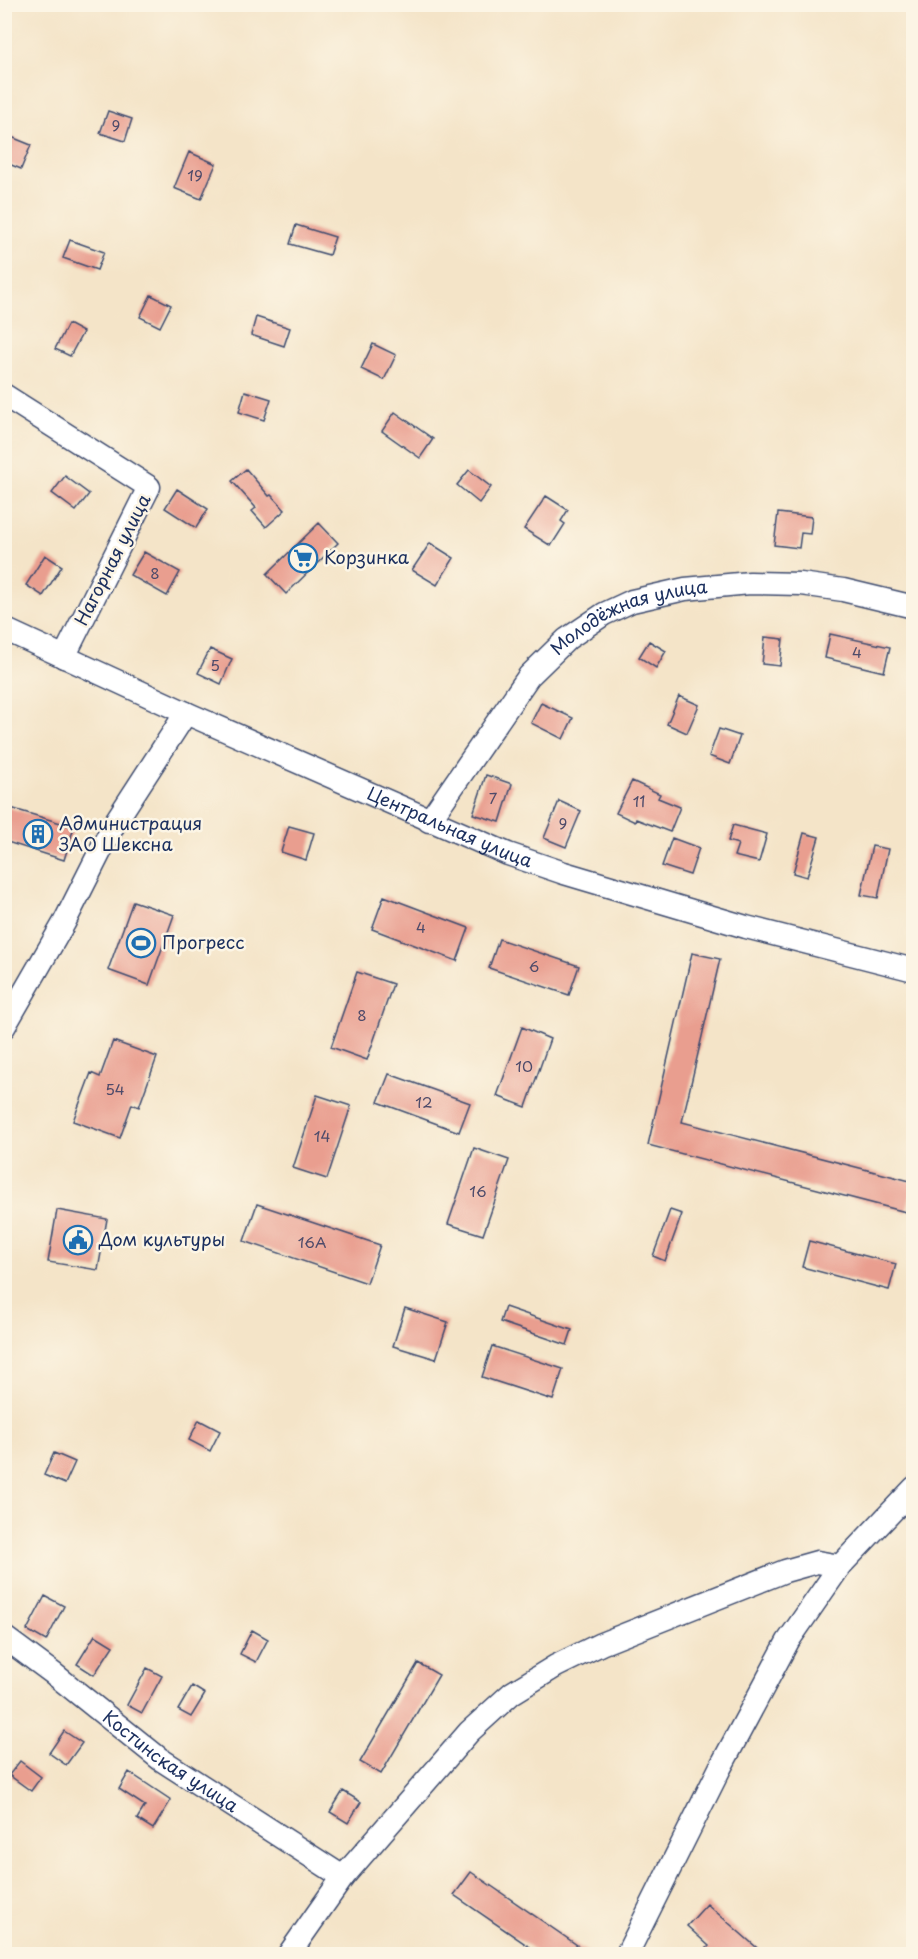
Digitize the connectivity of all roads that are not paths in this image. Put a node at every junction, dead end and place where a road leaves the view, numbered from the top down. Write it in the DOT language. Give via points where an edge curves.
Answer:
graph roads {
  1 [pos="4,394"];
  2 [pos="914,607"];
  3 [pos="4,629"];
  4 [pos="64,657"];
  5 [pos="186,713"];
  6 [pos="429,821"];
  7 [pos="914,970"];
  8 [pos="4,1027"];
  9 [pos="914,1488"];
  10 [pos="840,1566"];
  11 [pos="4,1637"];
  12 [pos="343,1877"];
  13 [pos="289,1954"];
  14 [pos="627,1954"];
  1 -- 4 [label="street, Нагорная улица" via="149,487"];
  2 -- 6 [label="street, Молодёжная улица" via="831,588 750,584 685,589 613,609 567,639 529,676"];
  3 -- 4 [label="street, Центральная улица"];
  4 -- 5 [label="street, Центральная улица"];
  5 -- 6 [label="street, Центральная улица"];
  5 -- 8 [label="street" via="114,824 64,923"];
  6 -- 7 [label="street, Центральная улица" via="564,873 746,927"];
  9 -- 10 [label="street"];
  10 -- 12 [label="street" via="817,1562 785,1571 601,1644 512,1693 469,1732"];
  10 -- 14 [label="street" via="788,1641"];
  11 -- 12 [label="street, Костинская улица" via="160,1759"];
  12 -- 13 [label="street"];
}
